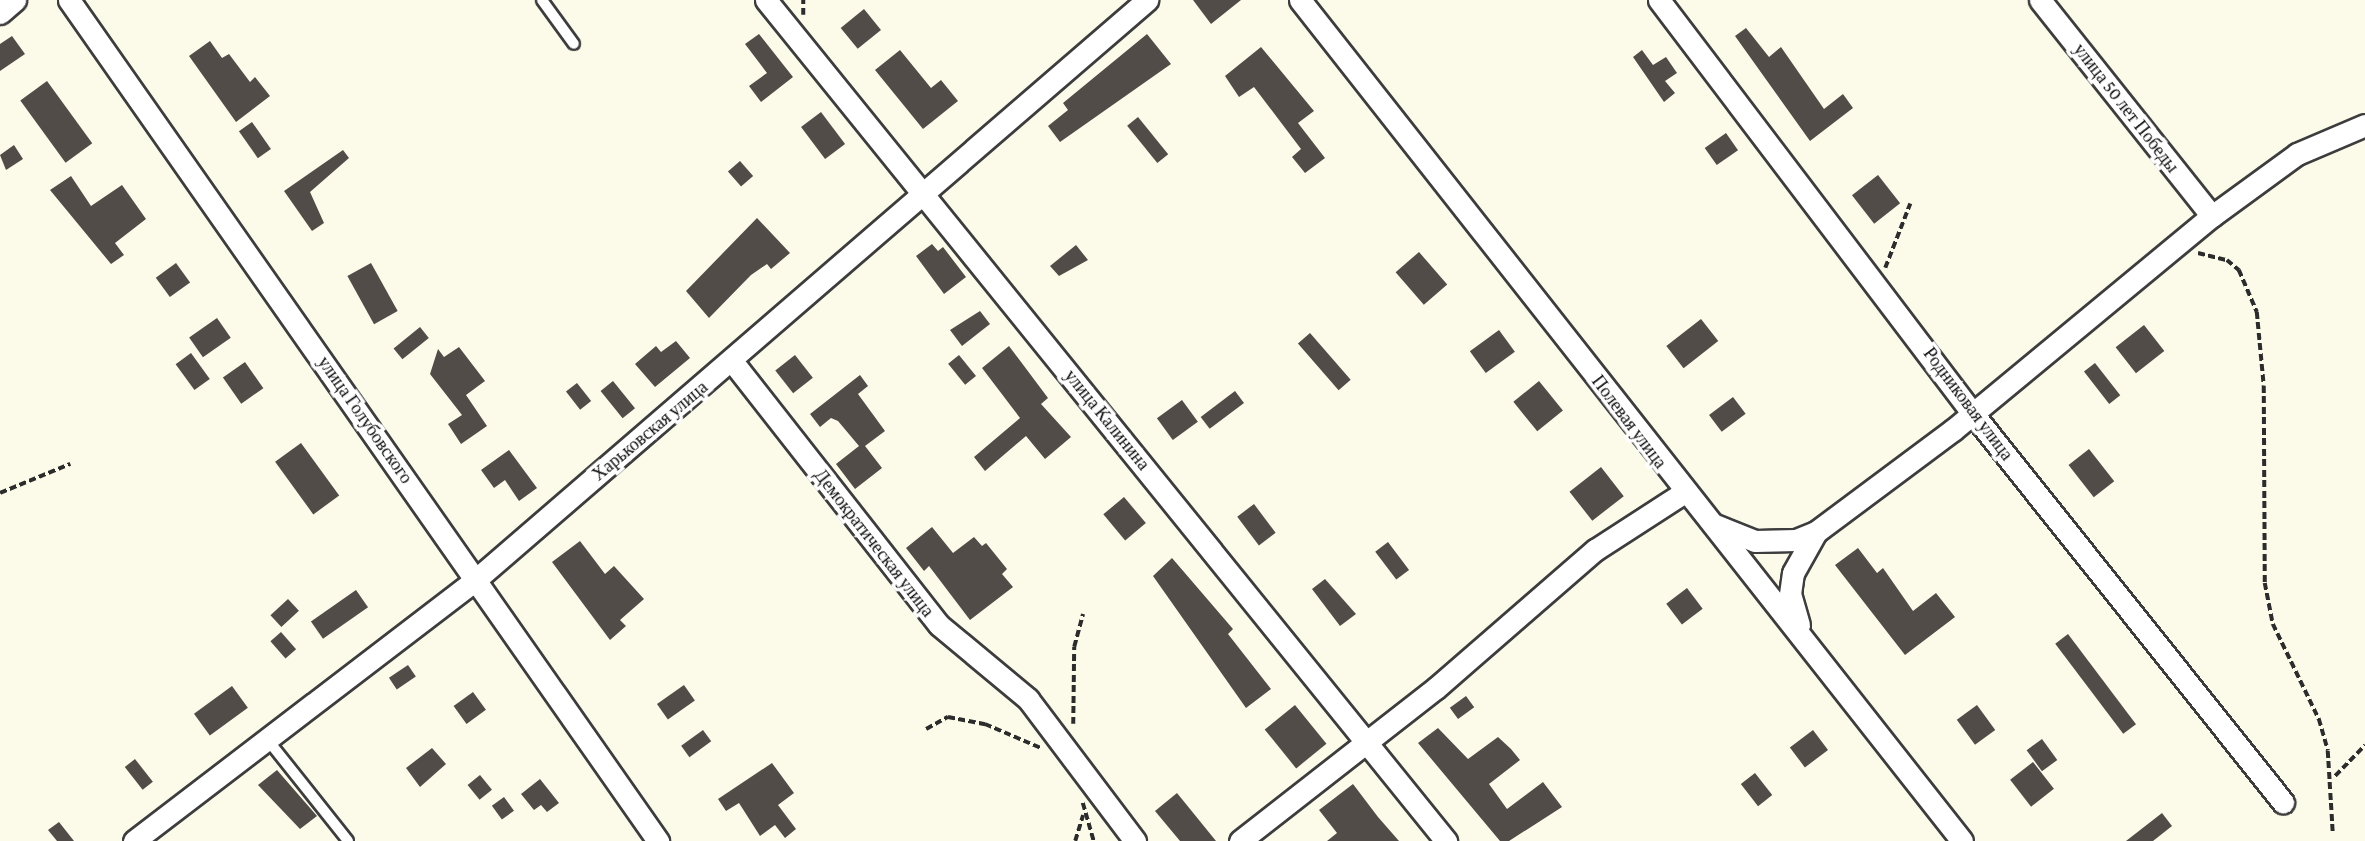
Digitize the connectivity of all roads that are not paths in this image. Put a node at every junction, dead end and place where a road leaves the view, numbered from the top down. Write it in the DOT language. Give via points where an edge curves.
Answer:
graph roads {
  1 [pos="15,0"];
  2 [pos="69,0"];
  3 [pos="542,0"];
  4 [pos="766,0"];
  5 [pos="1147,0"];
  6 [pos="1300,0"];
  7 [pos="1659,0"];
  8 [pos="2040,0"];
  9 [pos="0,13"];
  10 [pos="574,44"];
  11 [pos="2365,125"];
  12 [pos="920,191"];
  13 [pos="2212,216"];
  14 [pos="732,361"];
  15 [pos="1973,414"];
  16 [pos="1683,493"];
  17 [pos="1704,518"];
  18 [pos="1816,532"];
  19 [pos="473,582"];
  20 [pos="1805,640"];
  21 [pos="267,739"];
  22 [pos="1366,744"];
  23 [pos="2283,802"];
  24 [pos="134,841"];
  25 [pos="348,841"];
  26 [pos="658,841"];
  27 [pos="1135,841"];
  28 [pos="1240,841"];
  29 [pos="1446,841"];
  30 [pos="1962,841"];
  1 -- 9 [label="street"];
  2 -- 19 [label="street, улица Голубовского" via="443,532"];
  3 -- 10 [label="lane"];
  4 -- 12 [label="street, улица Калинина"];
  5 -- 12 [label="street, Харьковская улица"];
  6 -- 16 [label="street, Полевая улица"];
  7 -- 15 [label="street, Родниковая улица"];
  8 -- 13 [label="street, улица 50 лет Победы"];
  11 -- 13 [label="street" via="2297,154"];
  12 -- 14 [label="street, Харьковская улица"];
  12 -- 22 [label="street, улица Калинина"];
  13 -- 15 [label="street"];
  14 -- 19 [label="street, Харьковская улица"];
  14 -- 27 [label="street, Демократическая улица" via="939,625 1028,699"];
  15 -- 18 [label="street"];
  15 -- 23 [label="street, Родниковая улица"];
  16 -- 17 [label="street, Полевая улица"];
  16 -- 22 [label="street" via="1595,550"];
  17 -- 18 [label="street" via="1755,541 1796,540"];
  17 -- 20 [label="street, Полевая улица"];
  18 -- 20 [label="street" via="1793,573 1790,594"];
  19 -- 21 [label="street, Харьковская улица"];
  19 -- 26 [label="street, улица Голубовского"];
  20 -- 30 [label="street, Полевая улица"];
  21 -- 24 [label="street, Харьковская улица"];
  21 -- 25 [label="lane"];
  22 -- 28 [label="street"];
  22 -- 29 [label="street, улица Калинина"];
}
